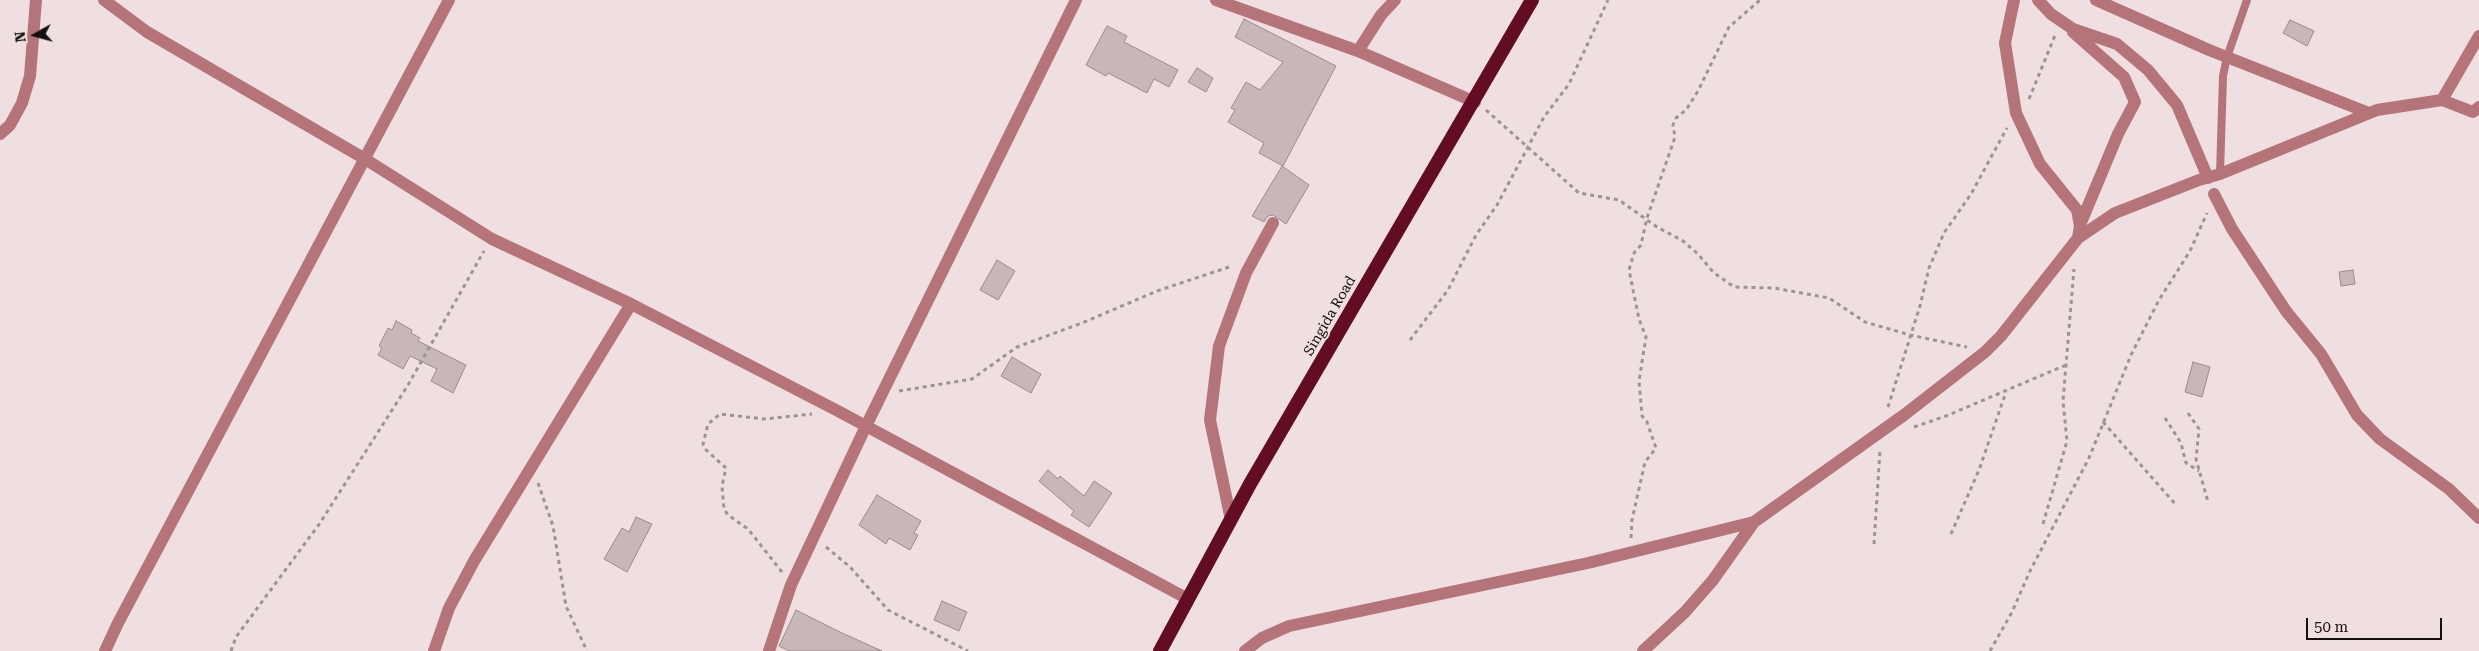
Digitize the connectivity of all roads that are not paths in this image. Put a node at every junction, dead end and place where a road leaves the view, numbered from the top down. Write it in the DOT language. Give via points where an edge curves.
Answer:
graph roads {
  1 [pos="36,0"];
  2 [pos="104,0"];
  3 [pos="449,0"];
  4 [pos="1076,0"];
  5 [pos="1216,0"];
  6 [pos="1395,0"];
  7 [pos="1532,0"];
  8 [pos="2014,0"];
  9 [pos="2038,0"];
  10 [pos="2096,0"];
  11 [pos="2246,0"];
  12 [pos="2060,20"];
  13 [pos="2479,36"];
  14 [pos="1358,51"];
  15 [pos="2227,57"];
  16 [pos="2442,100"];
  17 [pos="1475,102"];
  18 [pos="2479,107"];
  19 [pos="2369,113"];
  20 [pos="0,134"];
  21 [pos="365,159"];
  22 [pos="2214,176"];
  23 [pos="2214,194"];
  24 [pos="1274,223"];
  25 [pos="2079,232"];
  26 [pos="630,304"];
  27 [pos="866,426"];
  28 [pos="2479,518"];
  29 [pos="1231,520"];
  30 [pos="1754,522"];
  31 [pos="1188,599"];
  32 [pos="105,651"];
  33 [pos="434,651"];
  34 [pos="768,651"];
  35 [pos="1160,651"];
  36 [pos="1245,651"];
  37 [pos="1643,651"];
  1 -- 20 [label="street" via="30,76 22,104 10,125"];
  2 -- 21 [label="street" via="147,32"];
  3 -- 21 [label="street"];
  4 -- 27 [label="street"];
  5 -- 14 [label="street"];
  6 -- 14 [label="street" via="1381,15"];
  7 -- 17 [label="highway, Singida Road"];
  8 -- 25 [label="street" via="2005,43 2016,113 2040,164 2076,210"];
  9 -- 12 [label="street"];
  10 -- 15 [label="street"];
  11 -- 15 [label="lane"];
  12 -- 22 [label="street" via="2073,29 2117,44 2148,70 2178,105"];
  12 -- 25 [label="street" via="2124,77 2135,102 2118,134"];
  13 -- 16 [label="street"];
  14 -- 17 [label="street"];
  15 -- 19 [label="street"];
  15 -- 22 [label="lane"];
  16 -- 18 [label="street" via="2473,112"];
  16 -- 19 [label="street"];
  17 -- 29 [label="highway, Singida Road"];
  19 -- 22 [label="street"];
  21 -- 26 [label="street" via="492,239"];
  21 -- 32 [label="street"];
  22 -- 25 [label="street" via="2115,213"];
  23 -- 28 [label="street" via="2232,229 2286,311 2320,354 2357,415 2380,439 2449,489"];
  24 -- 29 [label="street" via="1246,273 1219,346 1210,420"];
  25 -- 30 [label="street" via="2001,336 1985,352"];
  26 -- 27 [label="street"];
  26 -- 33 [label="street" via="458,588"];
  27 -- 31 [label="street"];
  27 -- 34 [label="street" via="791,585"];
  29 -- 31 [label="highway, Singida Road"];
  30 -- 36 [label="street" via="1588,563 1289,626 1262,638"];
  30 -- 37 [label="street" via="1708,586"];
  31 -- 35 [label="highway, Singida Road"];
}
